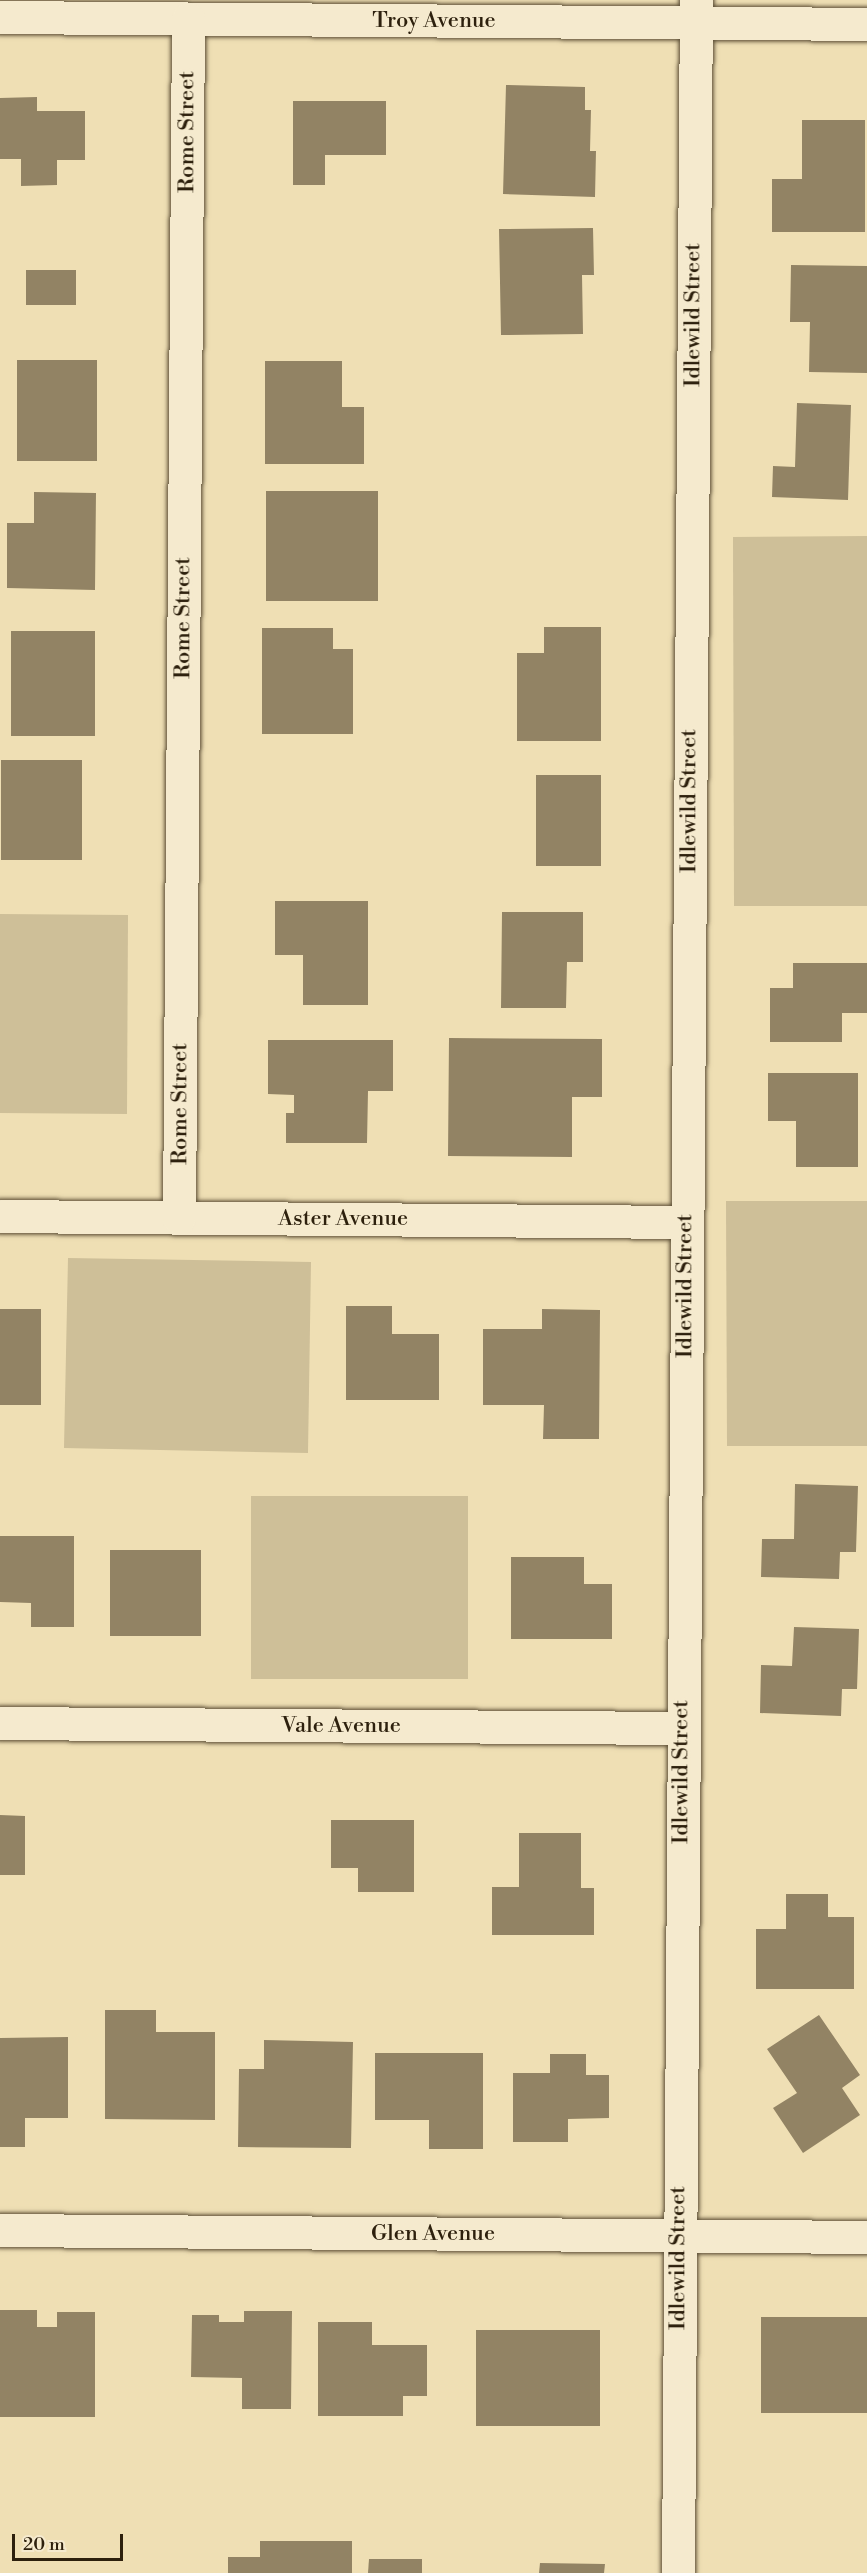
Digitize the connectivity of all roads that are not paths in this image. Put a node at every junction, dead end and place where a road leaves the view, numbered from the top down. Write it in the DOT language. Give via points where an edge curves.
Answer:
graph roads {
  1 [pos="695,11"];
  2 [pos="0,17"];
  3 [pos="188,19"];
  4 [pos="867,24"];
  5 [pos="0,1216"];
  6 [pos="179,1218"];
  7 [pos="686,1222"];
  8 [pos="0,1723"];
  9 [pos="682,1728"];
  10 [pos="0,2230"];
  11 [pos="678,2236"];
  12 [pos="867,2237"];
  13 [pos="678,2573"];
  1 -- 3 [label="street, Troy Avenue"];
  1 -- 4 [label="street, Troy Avenue"];
  1 -- 7 [label="street, Idlewild Street"];
  2 -- 3 [label="street, Troy Avenue"];
  3 -- 6 [label="street, Rome Street"];
  5 -- 6 [label="street, Aster Avenue"];
  6 -- 7 [label="street, Aster Avenue"];
  7 -- 9 [label="street, Idlewild Street"];
  8 -- 9 [label="street, Vale Avenue"];
  9 -- 11 [label="street, Idlewild Street"];
  10 -- 11 [label="street, Glen Avenue"];
  11 -- 12 [label="street, Glen Avenue"];
  11 -- 13 [label="street, Idlewild Street"];
}
